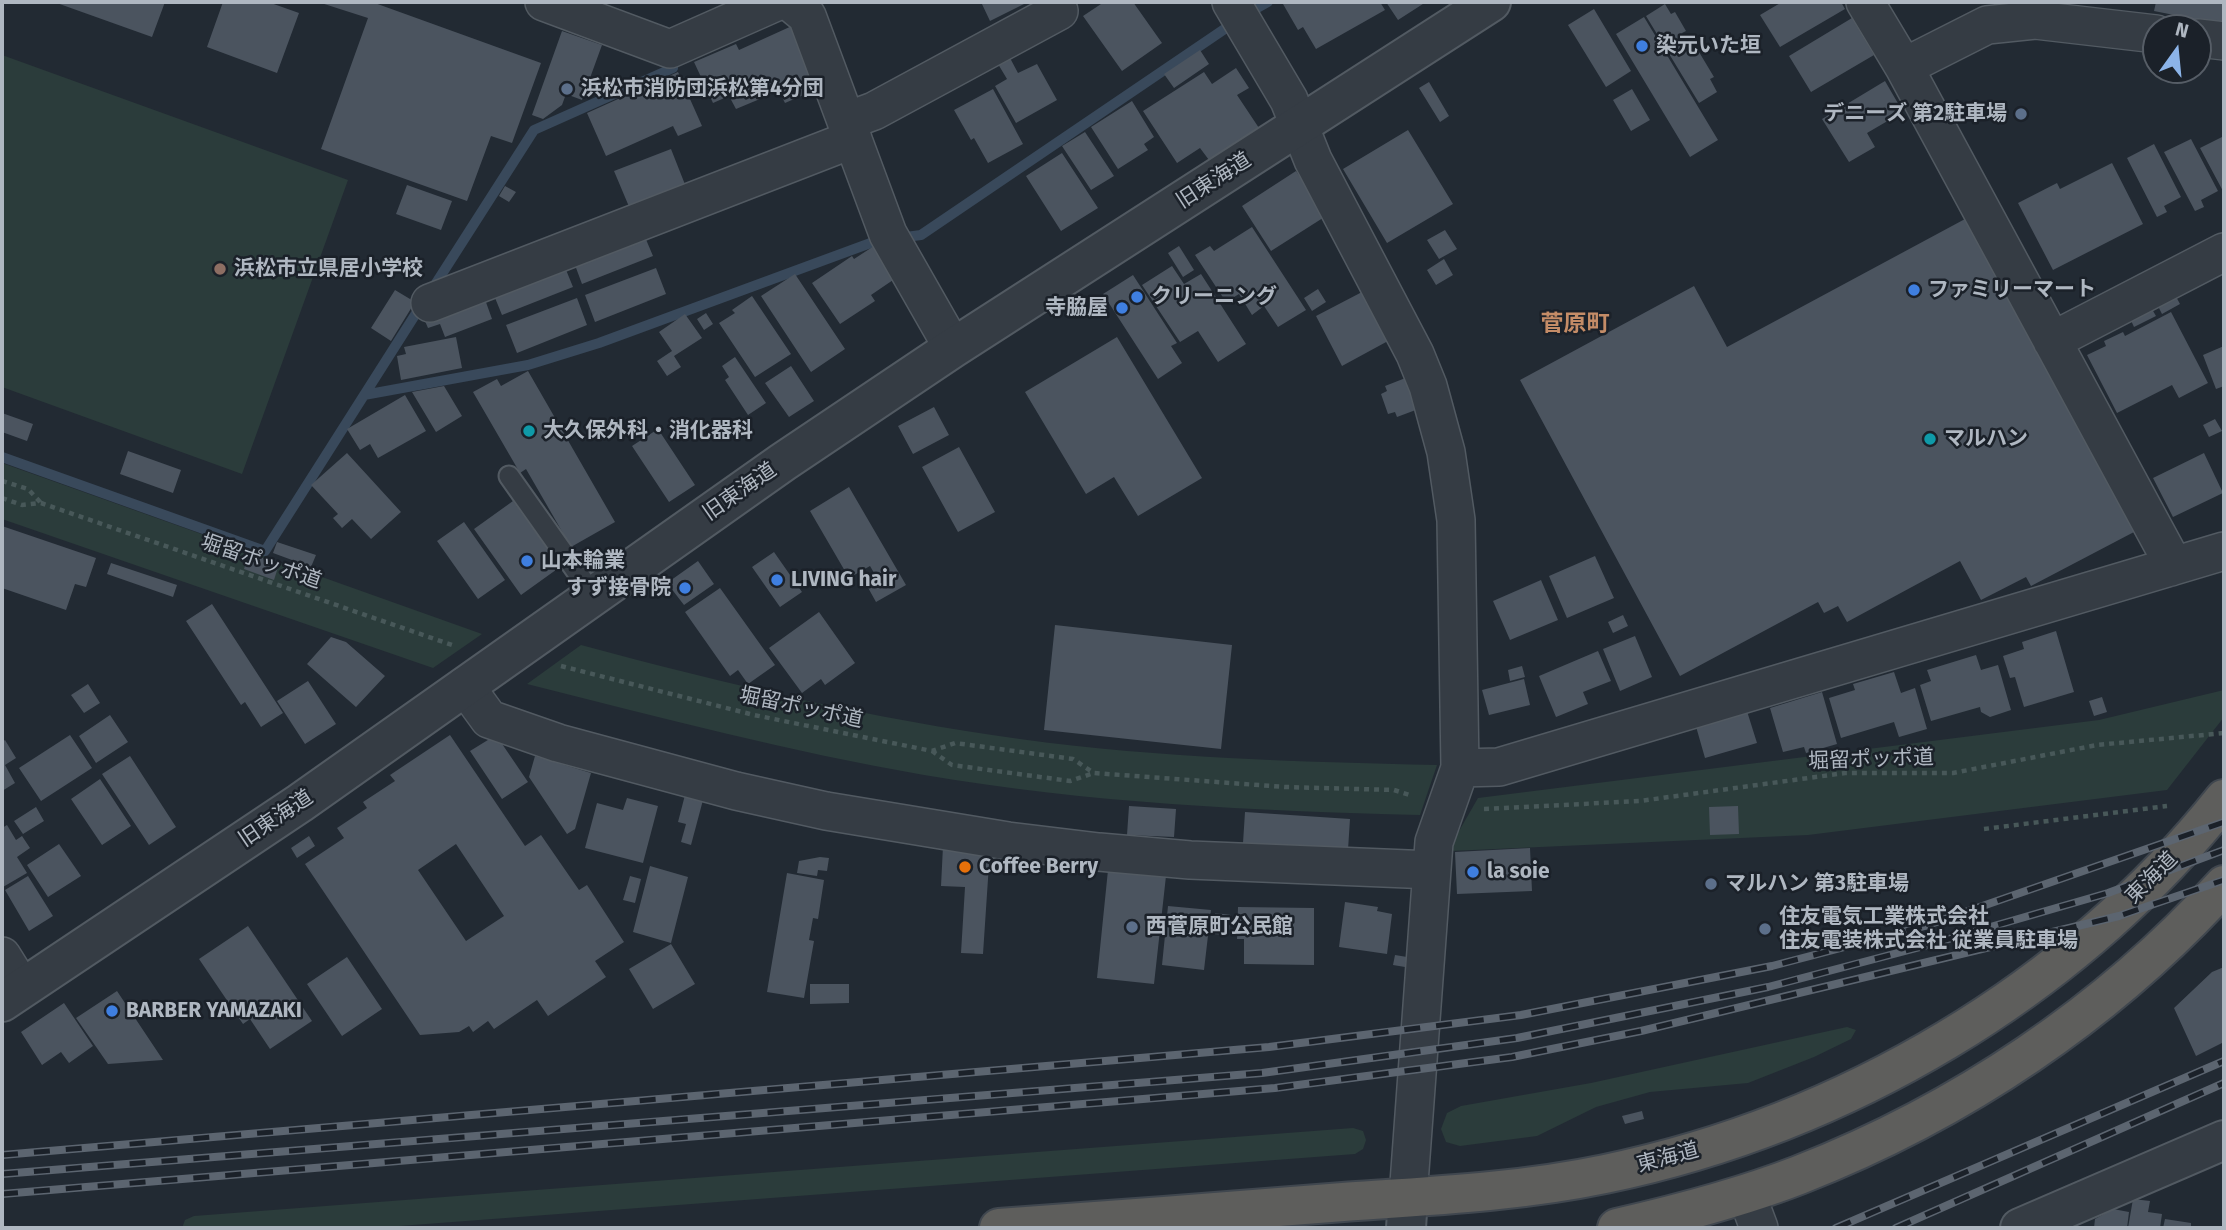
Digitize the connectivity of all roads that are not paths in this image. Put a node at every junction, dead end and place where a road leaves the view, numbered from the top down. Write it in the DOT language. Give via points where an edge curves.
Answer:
graph roads {
  1 [pos="544,2"];
  2 [pos="776,2"];
  3 [pos="790,2"];
  4 [pos="1231,2"];
  5 [pos="1491,2"];
  6 [pos="1865,2"];
  7 [pos="1059,11"];
  8 [pos="2142,31"];
  9 [pos="1904,66"];
  10 [pos="1299,125"];
  11 [pos="850,130"];
  12 [pos="2224,252"];
  13 [pos="430,303"];
  14 [pos="2052,341"];
  15 [pos="954,348"];
  16 [pos="509,476"];
  17 [pos="2224,551"];
  18 [pos="2171,567"];
  19 [pos="594,596"];
  20 [pos="465,686"];
  21 [pos="1460,768"];
  22 [pos="2224,800"];
  23 [pos="1432,870"];
  24 [pos="2224,885"];
  25 [pos="2,956"];
  26 [pos="12,995"];
  27 [pos="2224,1140"];
  28 [pos="1752,1211"];
  29 [pos="1407,1213"];
  30 [pos="999,1228"];
  31 [pos="1617,1228"];
  32 [pos="2020,1228"];
  1 -- 2 [label="street" via="670,49"];
  3 -- 11 [label="street" via="807,16"];
  4 -- 10 [label="street"];
  5 -- 10 [label="street, 旧東海道"];
  6 -- 9 [label="street"];
  7 -- 11 [label="street" via="874,111"];
  8 -- 9 [label="street" via="2035,20 1987,25"];
  9 -- 14 [label="street"];
  10 -- 15 [label="street, 旧東海道"];
  10 -- 21 [label="street" via="1415,354 1441,430 1455,520"];
  11 -- 13 [label="street"];
  11 -- 15 [label="street" via="888,234"];
  12 -- 14 [label="street"];
  14 -- 18 [label="street"];
  15 -- 19 [label="street, 旧東海道"];
  16 -- 19 [label="lane"];
  17 -- 18 [label="street"];
  18 -- 21 [label="street" via="1499,768"];
  19 -- 20 [label="street, 旧東海道"];
  20 -- 23 [label="street" via="489,719 558,743 826,811 1099,852 1256,864"];
  20 -- 26 [label="street, 旧東海道" via="300,803"];
  21 -- 23 [label="street" via="1434,842"];
  22 -- 29 [label="highway, 東海道" via="2164,867 2039,978 1939,1045 1876,1079 1778,1123 1664,1160"];
  23 -- 29 [label="street"];
  24 -- 28 [label="highway" via="2122,984 2021,1059 1890,1134 1798,1175"];
  25 -- 26 [label="street"];
  27 -- 32 [label="street"];
  28 -- 31 [label="highway" via="1678,1214"];
  29 -- 30 [label="highway, 東海道"];
}
